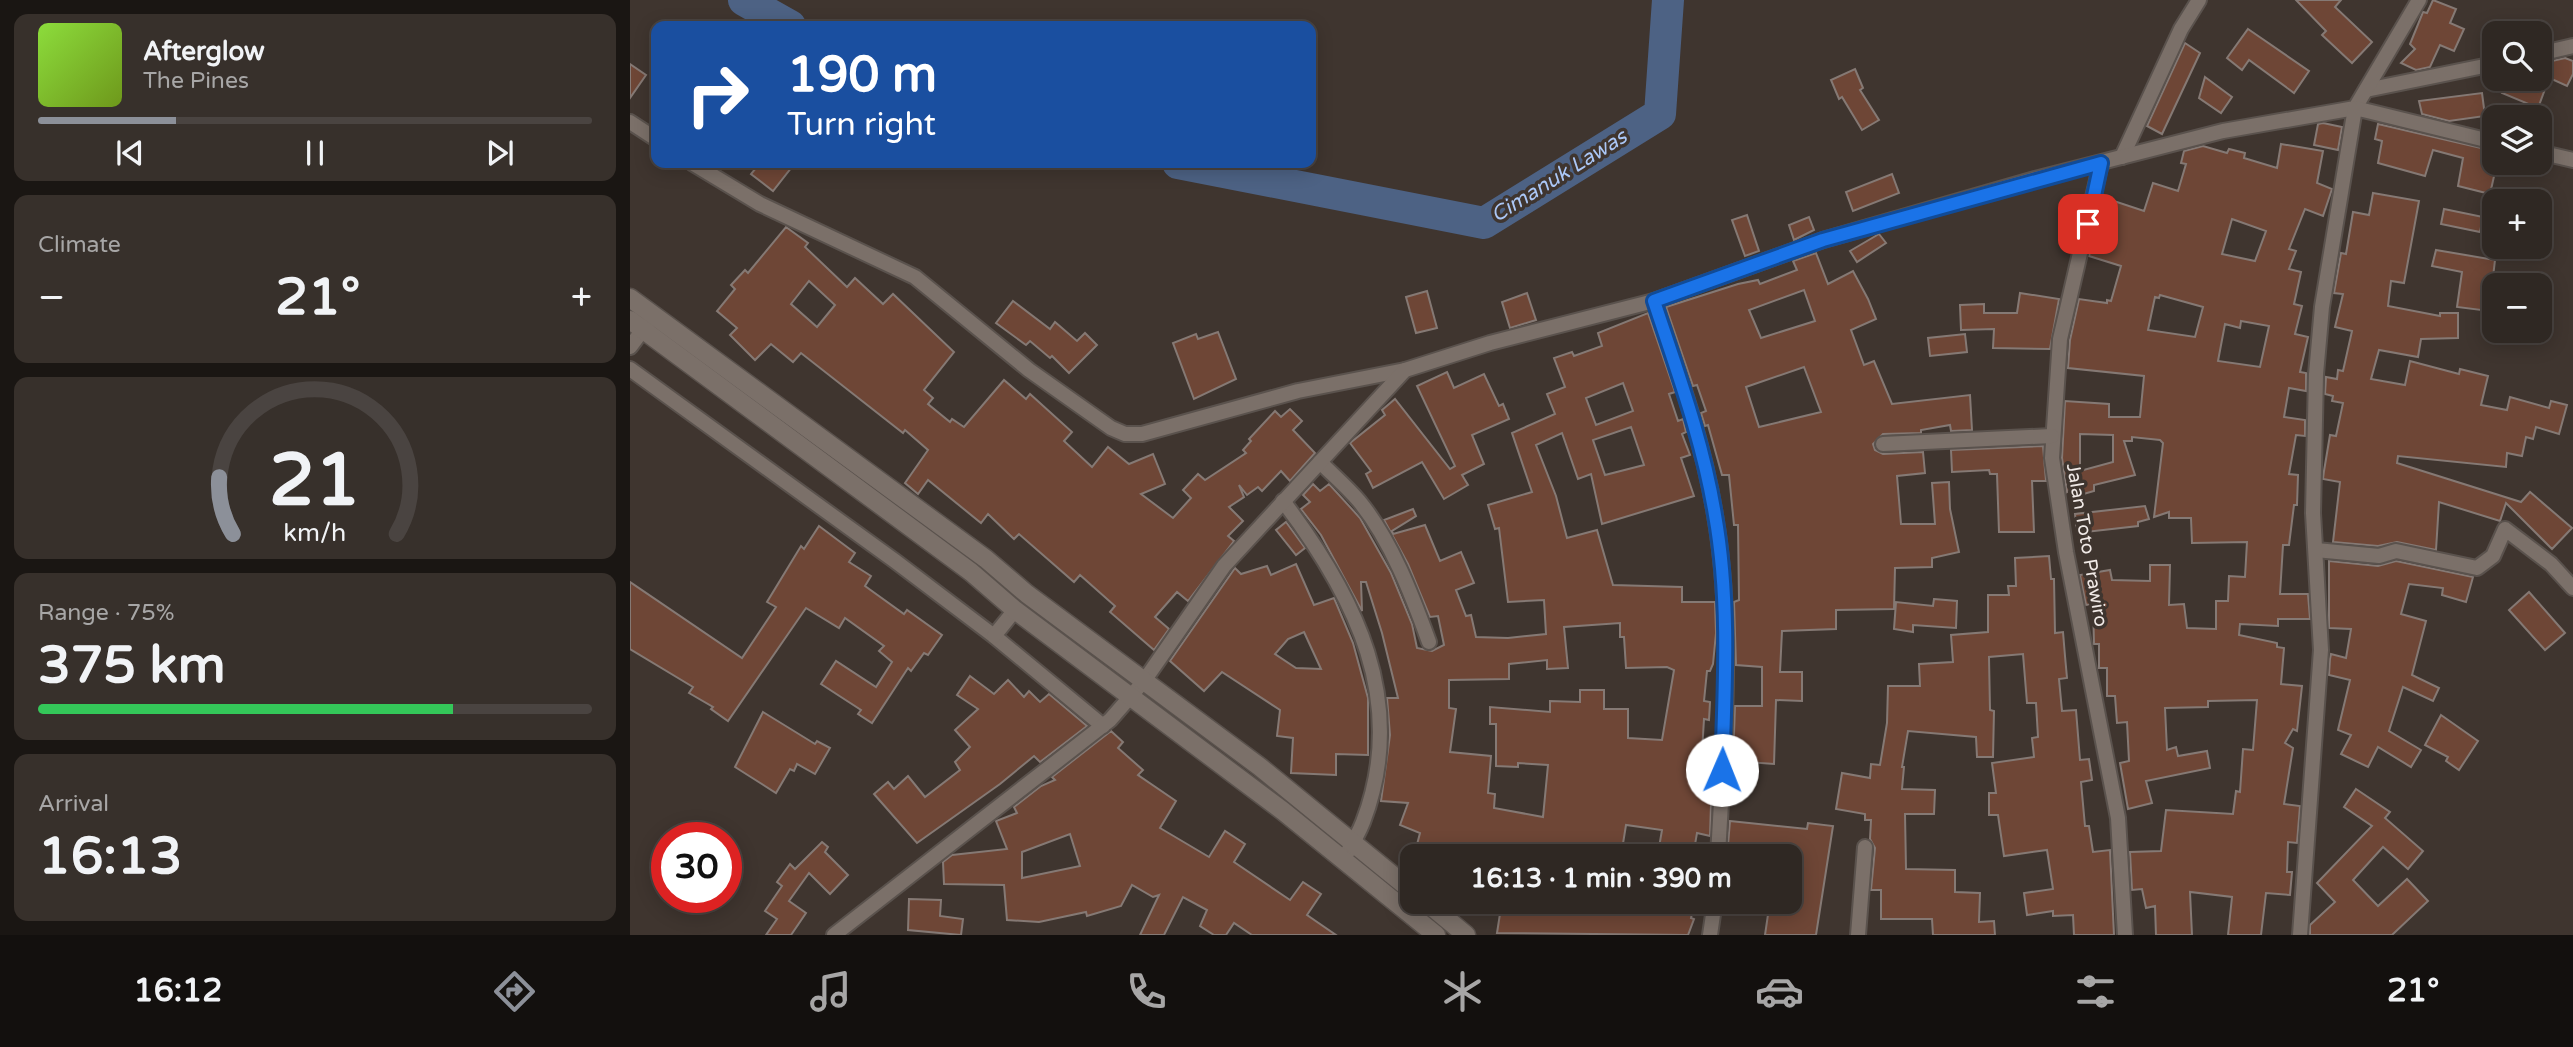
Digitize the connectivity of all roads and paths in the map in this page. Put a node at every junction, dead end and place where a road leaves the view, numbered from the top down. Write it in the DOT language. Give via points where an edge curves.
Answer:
graph roads {
  1 [pos="2199,0"];
  2 [pos="2419,0"];
  3 [pos="2573,46"];
  4 [pos="2552,51"];
  5 [pos="2482,66"];
  6 [pos="2365,90"];
  7 [pos="2356,108"];
  8 [pos="630,122"];
  9 [pos="651,136"];
  10 [pos="2482,139"];
  11 [pos="2552,155"];
  12 [pos="2122,157"];
  13 [pos="2573,160"];
  14 [pos="2101,163"];
  15 [pos="700,168"];
  16 [pos="630,298"];
  17 [pos="1654,301"];
  18 [pos="638,330"];
  19 [pos="630,369"];
  20 [pos="1405,370"];
  21 [pos="2052,436"];
  22 [pos="1882,444"];
  23 [pos="1320,462"];
  24 [pos="1283,500"];
  25 [pos="909,514"];
  26 [pos="2316,550"];
  27 [pos="2573,589"];
  28 [pos="1027,594"];
  29 [pos="1015,610"];
  30 [pos="994,636"];
  31 [pos="1429,642"];
  32 [pos="1147,675"];
  33 [pos="1126,702"];
  34 [pos="1107,723"];
  35 [pos="1247,758"];
  36 [pos="1236,775"];
  37 [pos="1357,835"];
  38 [pos="1718,844"];
  39 [pos="1865,847"];
  40 [pos="1343,860"];
  41 [pos="1400,879"];
  42 [pos="1441,914"];
  43 [pos="1713,914"];
  44 [pos="834,935"];
  45 [pos="1436,935"];
  46 [pos="1466,935"];
  47 [pos="1710,935"];
  48 [pos="1858,935"];
  49 [pos="2125,935"];
  50 [pos="2300,935"];
  1 -- 12 [label="street"];
  2 -- 6 [label="street"];
  3 -- 4 [label="street"];
  5 -- 6 [label="street"];
  6 -- 7 [label="street"];
  7 -- 10 [label="street"];
  7 -- 12 [label="street" via="2223,131"];
  7 -- 26 [label="street" via="2322,307 2316,374"];
  8 -- 9 [label="street"];
  11 -- 13 [label="street"];
  12 -- 14 [label="street"];
  14 -- 17 [label="street" via="1823,240"];
  14 -- 21 [label="street, Jalan Toto Prawiro" via="2060,338"];
  15 -- 20 [label="street" via="760,204 915,277 1029,370 1125,434 1142,435 1298,391"];
  16 -- 18 [label="main road"];
  17 -- 20 [label="street"];
  17 -- 38 [label="street" via="1701,445 1716,517 1723,581 1724,667"];
  18 -- 25 [label="main road" via="741,390"];
  19 -- 30 [label="street"];
  20 -- 23 [label="street"];
  21 -- 22 [label="street"];
  21 -- 49 [label="street, Jalan Toto Prawiro" via="2066,552 2118,818"];
  23 -- 24 [label="street"];
  23 -- 31 [label="street" via="1359,501 1376,526"];
  24 -- 32 [label="street" via="1207,589"];
  24 -- 37 [label="street" via="1337,581 1378,685 1380,753 1373,794"];
  25 -- 28 [label="main road"];
  25 -- 29 [label="main road"];
  26 -- 27 [label="street" via="2379,556 2396,551 2477,568 2493,556 2505,528 2551,564"];
  26 -- 50 [label="street" via="2321,650"];
  28 -- 29 [label="main road"];
  28 -- 32 [label="main road"];
  29 -- 30 [label="street"];
  29 -- 33 [label="main road"];
  30 -- 34 [label="street"];
  32 -- 33 [label="street"];
  32 -- 35 [label="main road"];
  33 -- 34 [label="street"];
  33 -- 36 [label="main road"];
  34 -- 44 [label="street"];
  35 -- 36 [label="main road"];
  35 -- 37 [label="main road"];
  36 -- 40 [label="main road"];
  37 -- 40 [label="street"];
  37 -- 41 [label="main road"];
  39 -- 48 [label="street"];
  40 -- 45 [label="main road"];
  42 -- 46 [label="main road"];
  43 -- 47 [label="street"];
}
